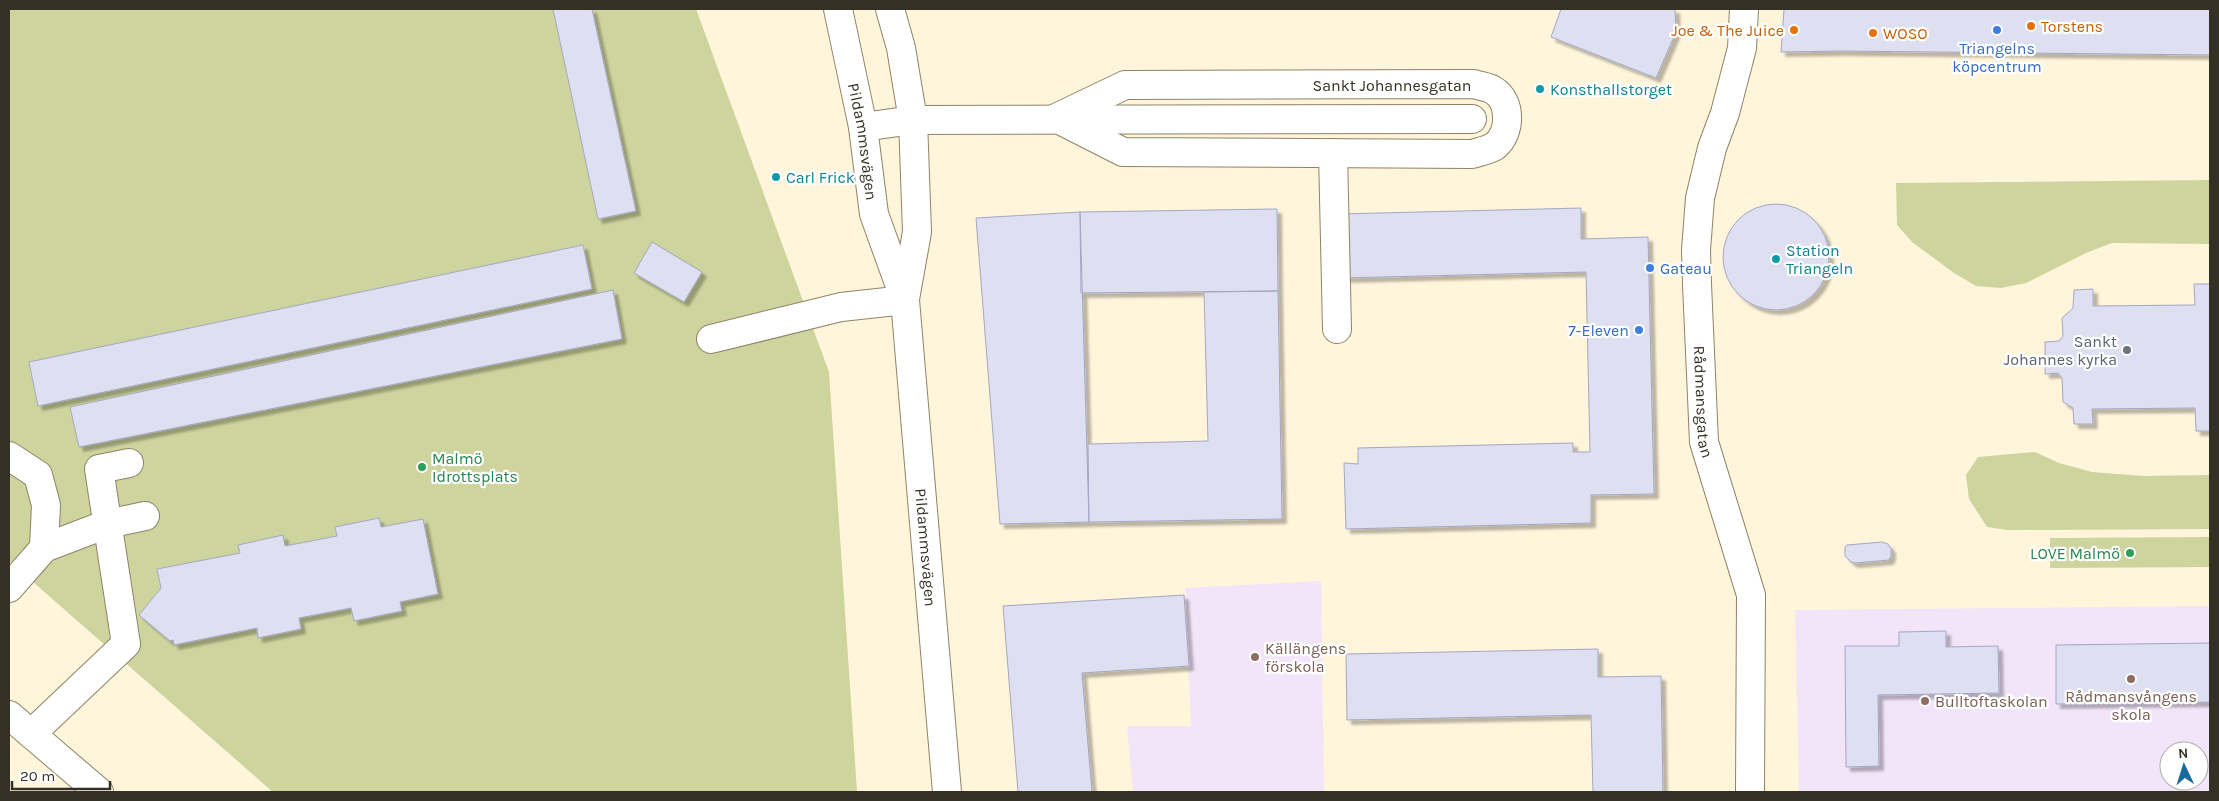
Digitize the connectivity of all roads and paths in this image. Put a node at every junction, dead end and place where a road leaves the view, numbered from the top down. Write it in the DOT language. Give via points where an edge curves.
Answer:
graph roads {
  1 [pos="838,9"];
  2 [pos="890,9"];
  3 [pos="1744,9"];
  4 [pos="1056,118"];
  5 [pos="1472,119"];
  6 [pos="913,120"];
  7 [pos="863,127"];
  8 [pos="1333,152"];
  9 [pos="905,300"];
  10 [pos="1337,329"];
  11 [pos="711,339"];
  12 [pos="9,456"];
  13 [pos="129,463"];
  14 [pos="145,516"];
  15 [pos="108,524"];
  16 [pos="44,548"];
  17 [pos="9,588"];
  18 [pos="9,715"];
  19 [pos="31,734"];
  20 [pos="99,792"];
  21 [pos="947,792"];
  22 [pos="1750,792"];
  1 -- 7 [label="street, Pildammsvägen"];
  2 -- 6 [label="street, Pildammsvägen" via="901,48"];
  3 -- 22 [label="street, Rådmansgatan" via="1742,48 1700,198 1696,284 1704,442 1751,596"];
  4 -- 5 [label="street"];
  4 -- 6 [label="street, Sankt Johannesgatan"];
  4 -- 8 [label="street, Sankt Johannesgatan" via="1123,152"];
  4 -- 8 [label="street, Sankt Johannesgatan" via="1125,85 1474,84 1494,90 1506,105 1508,118 1495,146 1472,154"];
  6 -- 7 [label="street, Sankt Johannesgatan"];
  6 -- 9 [label="street, Pildammsvägen" via="917,232"];
  7 -- 9 [label="street, Pildammsvägen" via="874,214"];
  8 -- 10 [label="street"];
  9 -- 11 [label="street" via="841,307"];
  9 -- 21 [label="street, Pildammsvägen"];
  12 -- 16 [label="street" via="38,475 46,505"];
  13 -- 15 [label="street" via="99,469"];
  14 -- 15 [label="street"];
  15 -- 16 [label="street"];
  15 -- 19 [label="street" via="126,644"];
  16 -- 17 [label="street"];
  18 -- 19 [label="street"];
  19 -- 20 [label="street"];
}
